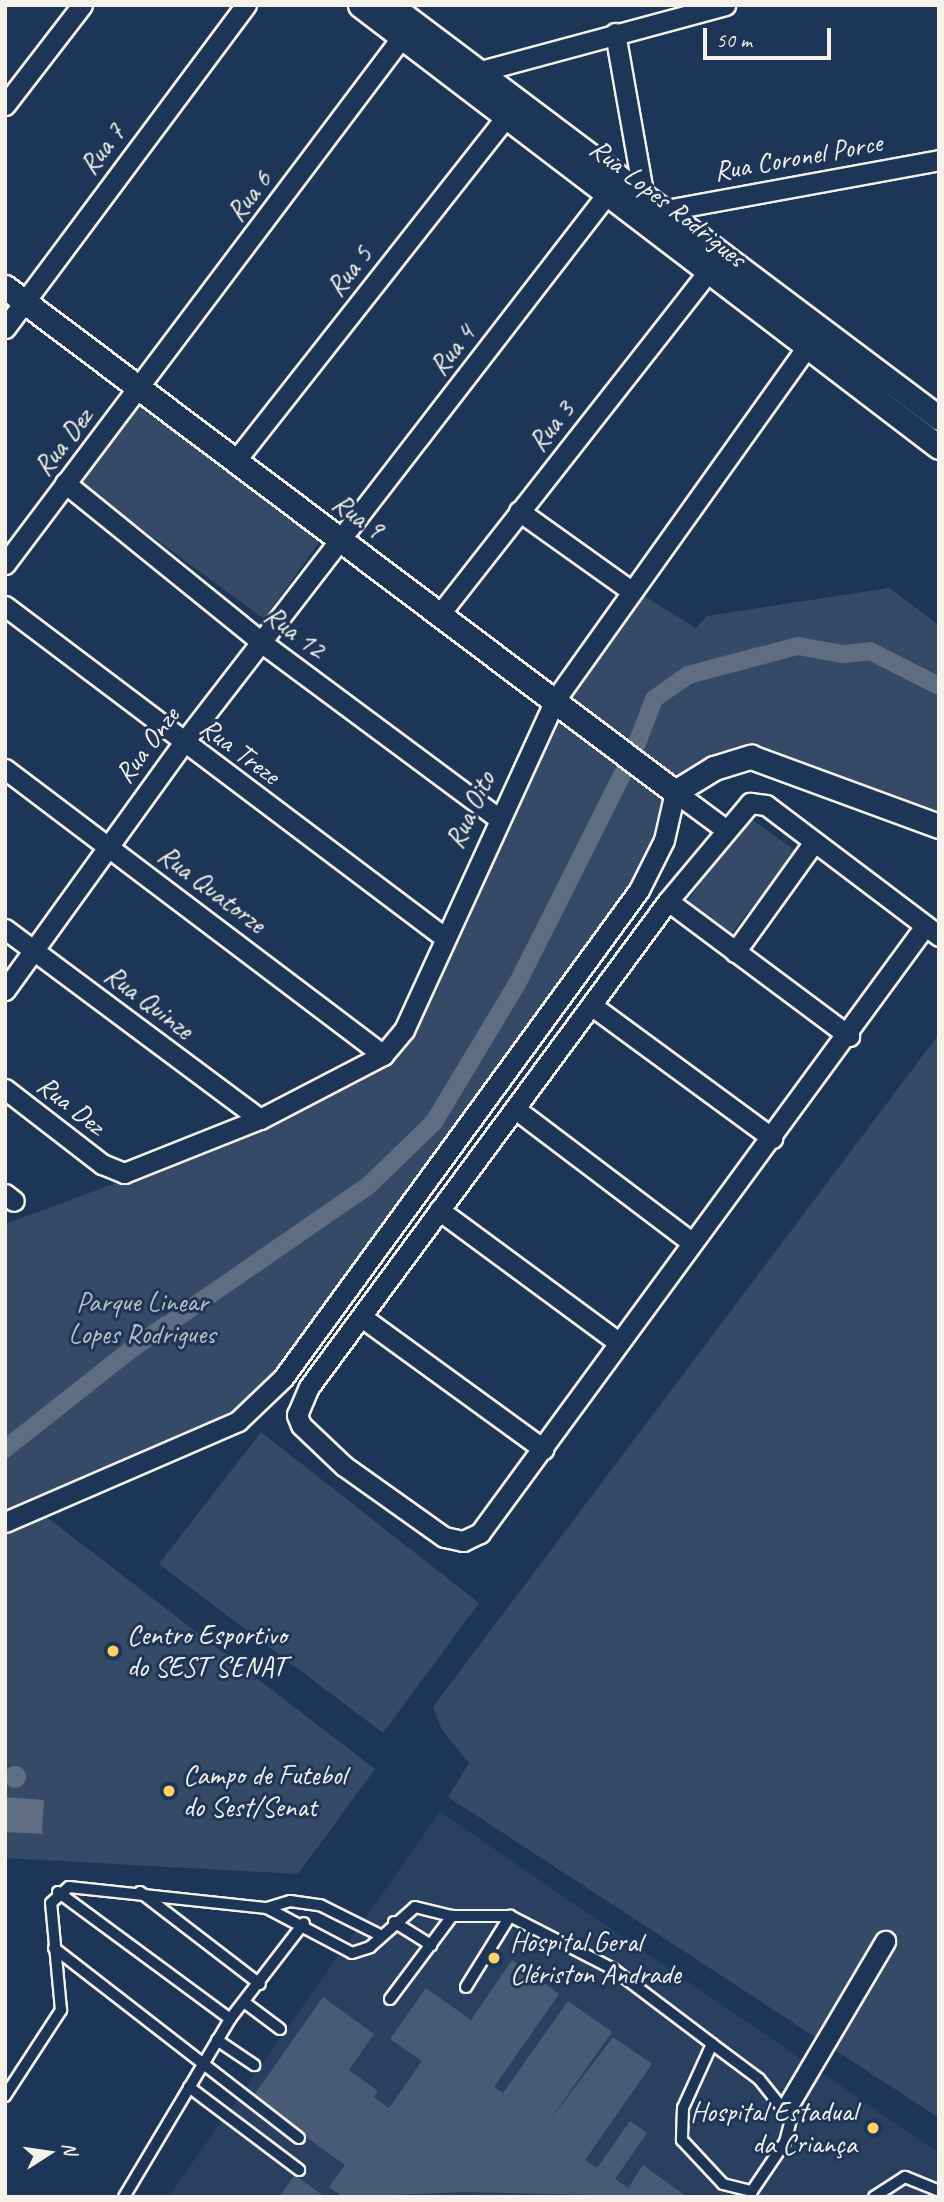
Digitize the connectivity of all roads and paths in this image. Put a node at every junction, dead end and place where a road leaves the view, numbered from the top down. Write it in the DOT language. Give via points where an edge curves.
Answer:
graph roads {
  1 [pos="82,5"];
  2 [pos="246,5"];
  3 [pos="360,5"];
  4 [pos="390,5"];
  5 [pos="725,5"];
  6 [pos="615,33"];
  7 [pos="402,37"];
  8 [pos="476,80"];
  9 [pos="5,105"];
  10 [pos="507,116"];
  11 [pos="939,160"];
  12 [pos="643,191"];
  13 [pos="607,194"];
  14 [pos="667,210"];
  15 [pos="708,272"];
  16 [pos="749,272"];
  17 [pos="14,293"];
  18 [pos="735,293"];
  19 [pos="5,328"];
  20 [pos="807,347"];
  21 [pos="141,387"];
  22 [pos="939,418"];
  23 [pos="936,440"];
  24 [pos="236,460"];
  25 [pos="65,484"];
  26 [pos="519,511"];
  27 [pos="340,540"];
  28 [pos="5,564"];
  29 [pos="631,591"];
  30 [pos="5,606"];
  31 [pos="439,615"];
  32 [pos="261,642"];
  33 [pos="555,700"];
  34 [pos="183,743"];
  35 [pos="5,769"];
  36 [pos="675,792"];
  37 [pos="497,817"];
  38 [pos="939,826"];
  39 [pos="725,829"];
  40 [pos="814,842"];
  41 [pos="108,845"];
  42 [pos="668,901"];
  43 [pos="5,929"];
  44 [pos="932,931"];
  45 [pos="444,937"];
  46 [pos="34,951"];
  47 [pos="735,952"];
  48 [pos="5,990"];
  49 [pos="591,1005"];
  50 [pos="849,1036"];
  51 [pos="383,1055"];
  52 [pos="5,1089"];
  53 [pos="518,1111"];
  54 [pos="260,1119"];
  55 [pos="772,1138"];
  56 [pos="102,1164"];
  57 [pos="439,1210"];
  58 [pos="691,1242"];
  59 [pos="363,1318"];
  60 [pos="618,1342"];
  61 [pos="543,1448"];
  62 [pos="5,1522"];
  63 [pos="58,1892"];
  64 [pos="140,1892"];
  65 [pos="267,1908"];
  66 [pos="452,1916"];
  67 [pos="510,1916"];
  68 [pos="394,1922"];
  69 [pos="304,1923"];
  70 [pos="380,1936"];
  71 [pos="885,1941"];
  72 [pos="431,1945"];
  73 [pos="54,1948"];
  74 [pos="260,1984"];
  75 [pos="466,1987"];
  76 [pos="390,1999"];
  77 [pos="244,2002"];
  78 [pos="229,2019"];
  79 [pos="280,2029"];
  80 [pos="217,2040"];
  81 [pos="712,2044"];
  82 [pos="205,2059"];
  83 [pos="254,2065"];
  84 [pos="189,2087"];
  85 [pos="5,2096"];
  86 [pos="786,2107"];
  87 [pos="299,2138"];
  88 [pos="299,2170"];
  89 [pos="939,2191"];
  90 [pos="753,2194"];
  91 [pos="124,2197"];
  92 [pos="874,2197"];
  1 -- 9 [label="street"];
  2 -- 17 [label="street, Rua 7"];
  3 -- 7 [label="street, Rua Lopes Rodrigues"];
  4 -- 8 [label="street, Rua Lopes Rodrigues"];
  5 -- 6 [label="street"];
  6 -- 8 [label="street"];
  6 -- 12 [label="street"];
  7 -- 8 [label="street, Rua Lopes Rodrigues"];
  7 -- 21 [label="street, Rua 6"];
  8 -- 10 [label="street, Rua Lopes Rodrigues"];
  8 -- 12 [label="street, Rua Lopes Rodrigues"];
  10 -- 13 [label="street, Rua Lopes Rodrigues"];
  10 -- 24 [label="street, Rua 5"];
  11 -- 14 [label="street, Rua Coronel Porce"];
  12 -- 14 [label="street, Rua Lopes Rodrigues"];
  13 -- 15 [label="street, Rua Lopes Rodrigues"];
  13 -- 27 [label="street, Rua 4"];
  14 -- 16 [label="street, Rua Lopes Rodrigues"];
  15 -- 18 [label="street, Rua Lopes Rodrigues"];
  15 -- 26 [label="street, Rua 3"];
  16 -- 18 [label="street"];
  16 -- 22 [label="street, Rua Lopes Rodrigues"];
  17 -- 19 [label="street, Rua 7"];
  17 -- 21 [label="street, Rua 9"];
  18 -- 20 [label="street, Rua Lopes Rodrigues"];
  20 -- 23 [label="street, Rua Lopes Rodrigues"];
  20 -- 29 [label="street, Rua Oito"];
  21 -- 24 [label="street, Rua 9"];
  21 -- 25 [label="street, Rua Dez"];
  24 -- 27 [label="street, Rua 9"];
  25 -- 28 [label="street, Rua Dez"];
  25 -- 32 [label="street, Rua 12"];
  26 -- 29 [label="street"];
  26 -- 31 [label="street, Rua 3"];
  27 -- 31 [label="street, Rua 9"];
  27 -- 32 [label="street, Rua Onze"];
  29 -- 33 [label="street, Rua Oito"];
  30 -- 34 [label="street, Rua Treze"];
  31 -- 33 [label="street, Rua 9"];
  32 -- 34 [label="street, Rua Onze"];
  32 -- 37 [label="street, Rua 12"];
  33 -- 36 [label="street, Rua 9"];
  33 -- 37 [label="street, Rua Oito"];
  34 -- 41 [label="street, Rua Onze"];
  34 -- 45 [label="street, Rua Treze"];
  35 -- 41 [label="street, Rua Quatorze"];
  36 -- 38 [label="street" via="714,768 751,757"];
  36 -- 39 [label="street"];
  36 -- 62 [label="street" via="664,841 639,890 283,1378 239,1421"];
  37 -- 45 [label="street, Rua Oito"];
  39 -- 40 [label="street" via="759,802"];
  39 -- 42 [label="street"];
  40 -- 44 [label="street"];
  40 -- 47 [label="street"];
  41 -- 46 [label="street, Rua Onze"];
  41 -- 51 [label="street, Rua Quatorze"];
  42 -- 47 [label="street"];
  42 -- 49 [label="street"];
  43 -- 46 [label="street, Rua Quinze"];
  44 -- 50 [label="street"];
  45 -- 51 [label="street, Rua Oito" via="404,1030"];
  46 -- 48 [label="street, Rua Onze"];
  46 -- 54 [label="street, Rua Quinze"];
  47 -- 50 [label="street"];
  49 -- 53 [label="street"];
  49 -- 55 [label="street"];
  50 -- 55 [label="street"];
  51 -- 54 [label="street, Rua Oito"];
  52 -- 56 [label="street, Rua Dez"];
  53 -- 57 [label="street"];
  53 -- 58 [label="street"];
  54 -- 56 [label="street, Rua Oito" via="133,1171 115,1173"];
  55 -- 58 [label="street"];
  57 -- 59 [label="street"];
  57 -- 60 [label="street"];
  58 -- 60 [label="street"];
  59 -- 61 [label="street"];
  59 -- 61 [label="street" via="309,1387 297,1415 344,1466 444,1537 463,1541 487,1525"];
  60 -- 61 [label="street"];
  63 -- 64 [label="lane"];
  63 -- 73 [label="lane" via="51,1903"];
  63 -- 78 [label="lane"];
  64 -- 65 [label="lane"];
  64 -- 74 [label="lane"];
  65 -- 69 [label="lane"];
  65 -- 70 [label="lane" via="290,1901 320,1905"];
  66 -- 67 [label="lane"];
  66 -- 68 [label="lane" via="428,1905"];
  66 -- 72 [label="lane"];
  67 -- 75 [label="lane"];
  67 -- 81 [label="lane" via="613,1969"];
  68 -- 70 [label="lane"];
  68 -- 72 [label="lane"];
  69 -- 70 [label="lane" via="352,1953"];
  69 -- 74 [label="lane"];
  71 -- 86 [label="street"];
  72 -- 76 [label="lane"];
  73 -- 82 [label="lane"];
  73 -- 85 [label="lane" via="61,2010"];
  74 -- 77 [label="lane"];
  77 -- 78 [label="lane"];
  77 -- 79 [label="lane"];
  78 -- 80 [label="lane"];
  80 -- 82 [label="lane"];
  80 -- 83 [label="lane"];
  81 -- 86 [label="lane"];
  81 -- 90 [label="lane" via="683,2108 682,2140 723,2184"];
  82 -- 84 [label="lane"];
  82 -- 87 [label="lane"];
  84 -- 88 [label="lane"];
  84 -- 91 [label="lane"];
  86 -- 90 [label="lane" via="791,2130"];
  89 -- 92 [label="lane" via="905,2177"];
}
